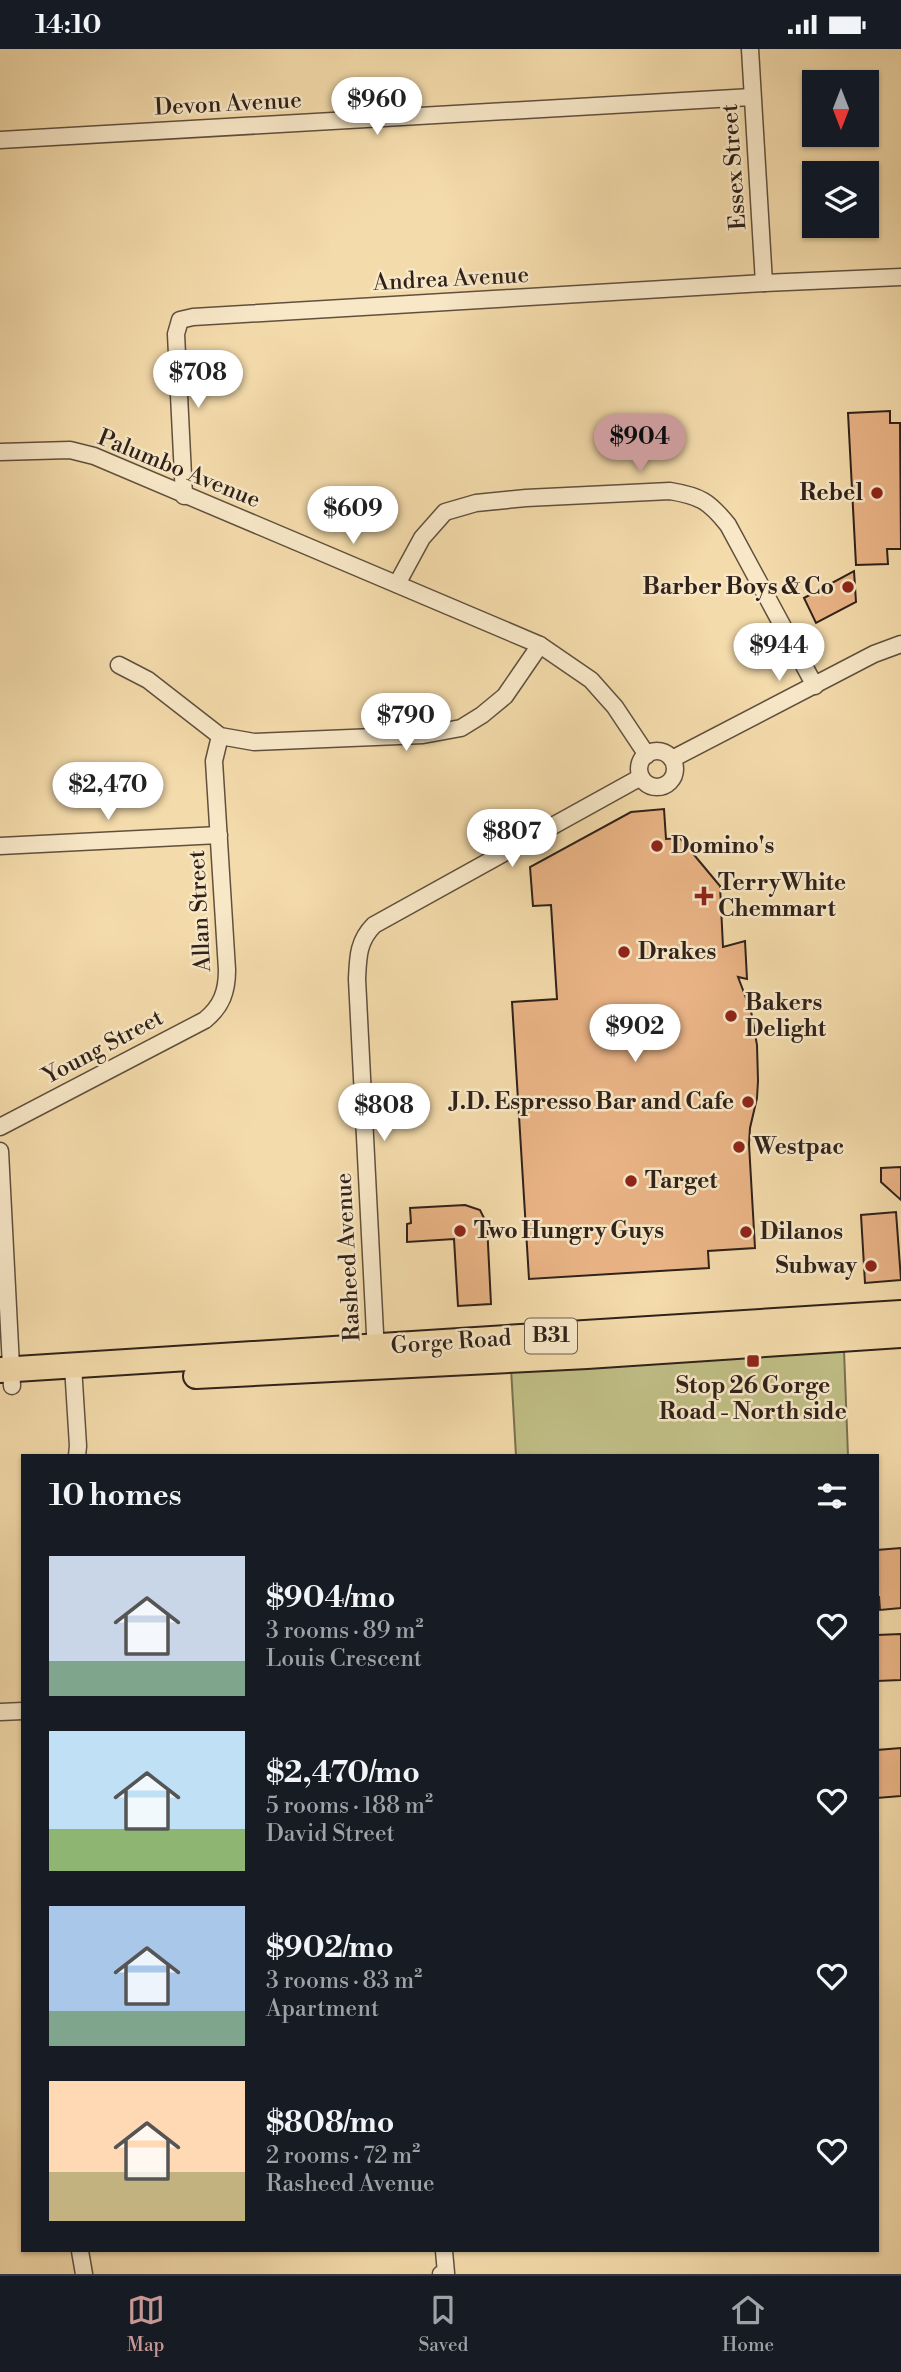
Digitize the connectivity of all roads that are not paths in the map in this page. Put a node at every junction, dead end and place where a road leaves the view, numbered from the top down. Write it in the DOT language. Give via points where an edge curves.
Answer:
graph roads {
  1 [pos="750,49"];
  2 [pos="752,97"];
  3 [pos="0,140"];
  4 [pos="901,277"];
  5 [pos="764,283"];
  6 [pos="0,452"];
  7 [pos="184,495"];
  8 [pos="397,583"];
  9 [pos="901,644"];
  10 [pos="540,645"];
  11 [pos="119,665"];
  12 [pos="815,686"];
  13 [pos="220,736"];
  14 [pos="647,755"];
  15 [pos="672,759"];
  16 [pos="641,777"];
  17 [pos="219,835"];
  18 [pos="0,846"];
  19 [pos="222,1000"];
  20 [pos="0,1127"];
  21 [pos="0,1150"];
  22 [pos="901,1313"];
  23 [pos="850,1316"];
  24 [pos="726,1324"];
  25 [pos="889,1336"];
  26 [pos="709,1348"];
  27 [pos="376,1357"];
  28 [pos="73,1374"];
  29 [pos="6,1378"];
  30 [pos="77,1454"];
  31 [pos="21,1711"];
  32 [pos="0,1712"];
  33 [pos="80,2252"];
  34 [pos="444,2252"];
  35 [pos="444,2273"];
  36 [pos="84,2274"];
  1 -- 2 [label="street, Essex Street"];
  2 -- 3 [label="street, Devon Avenue"];
  2 -- 5 [label="street, Essex Street"];
  4 -- 5 [label="street, Andrea Avenue"];
  5 -- 7 [label="street, Andrea Avenue" via="180,320 176,334"];
  6 -- 7 [label="street, Palumbo Avenue" via="70,450"];
  7 -- 8 [label="street, Palumbo Avenue"];
  8 -- 10 [label="street, Palumbo Avenue"];
  8 -- 12 [label="street" via="422,538 445,512 476,503 670,491 697,495 728,525"];
  9 -- 12 [label="street"];
  10 -- 13 [label="street" via="505,696 461,728 423,735 254,742"];
  10 -- 14 [label="street, Palumbo Avenue" via="591,680 615,706"];
  11 -- 13 [label="street" via="148,680"];
  12 -- 15 [label="street"];
  13 -- 17 [label="street, Allan Street" via="214,761"];
  14 -- 15 [label="street" via="657,751"];
  14 -- 16 [label="street" via="641,762"];
  15 -- 16 [label="street" via="676,769 665,786 652,786"];
  16 -- 27 [label="street, Rasheed Avenue" via="363,935 357,979"];
  17 -- 18 [label="street"];
  17 -- 19 [label="street, Allan Street" via="227,970"];
  19 -- 20 [label="street, Young Street" via="205,1020"];
  21 -- 29 [label="street"];
  22 -- 23 [label="main road, Gorge Road / B31"];
  23 -- 24 [label="main road, Gorge Road / B31"];
  23 -- 25 [label="main road"];
  24 -- 26 [label="main road"];
  24 -- 27 [label="main road, Gorge Road / B31"];
  25 -- 26 [label="main road, Gorge Road / B31"];
  26 -- 27 [label="main road, Gorge Road / B31"];
  27 -- 28 [label="main road, Gorge Road / B31"];
  28 -- 29 [label="main road, Gorge Road / B31"];
  28 -- 30 [label="street"];
  31 -- 32 [label="street"];
  33 -- 36 [label="street"];
  34 -- 35 [label="street"];
}
